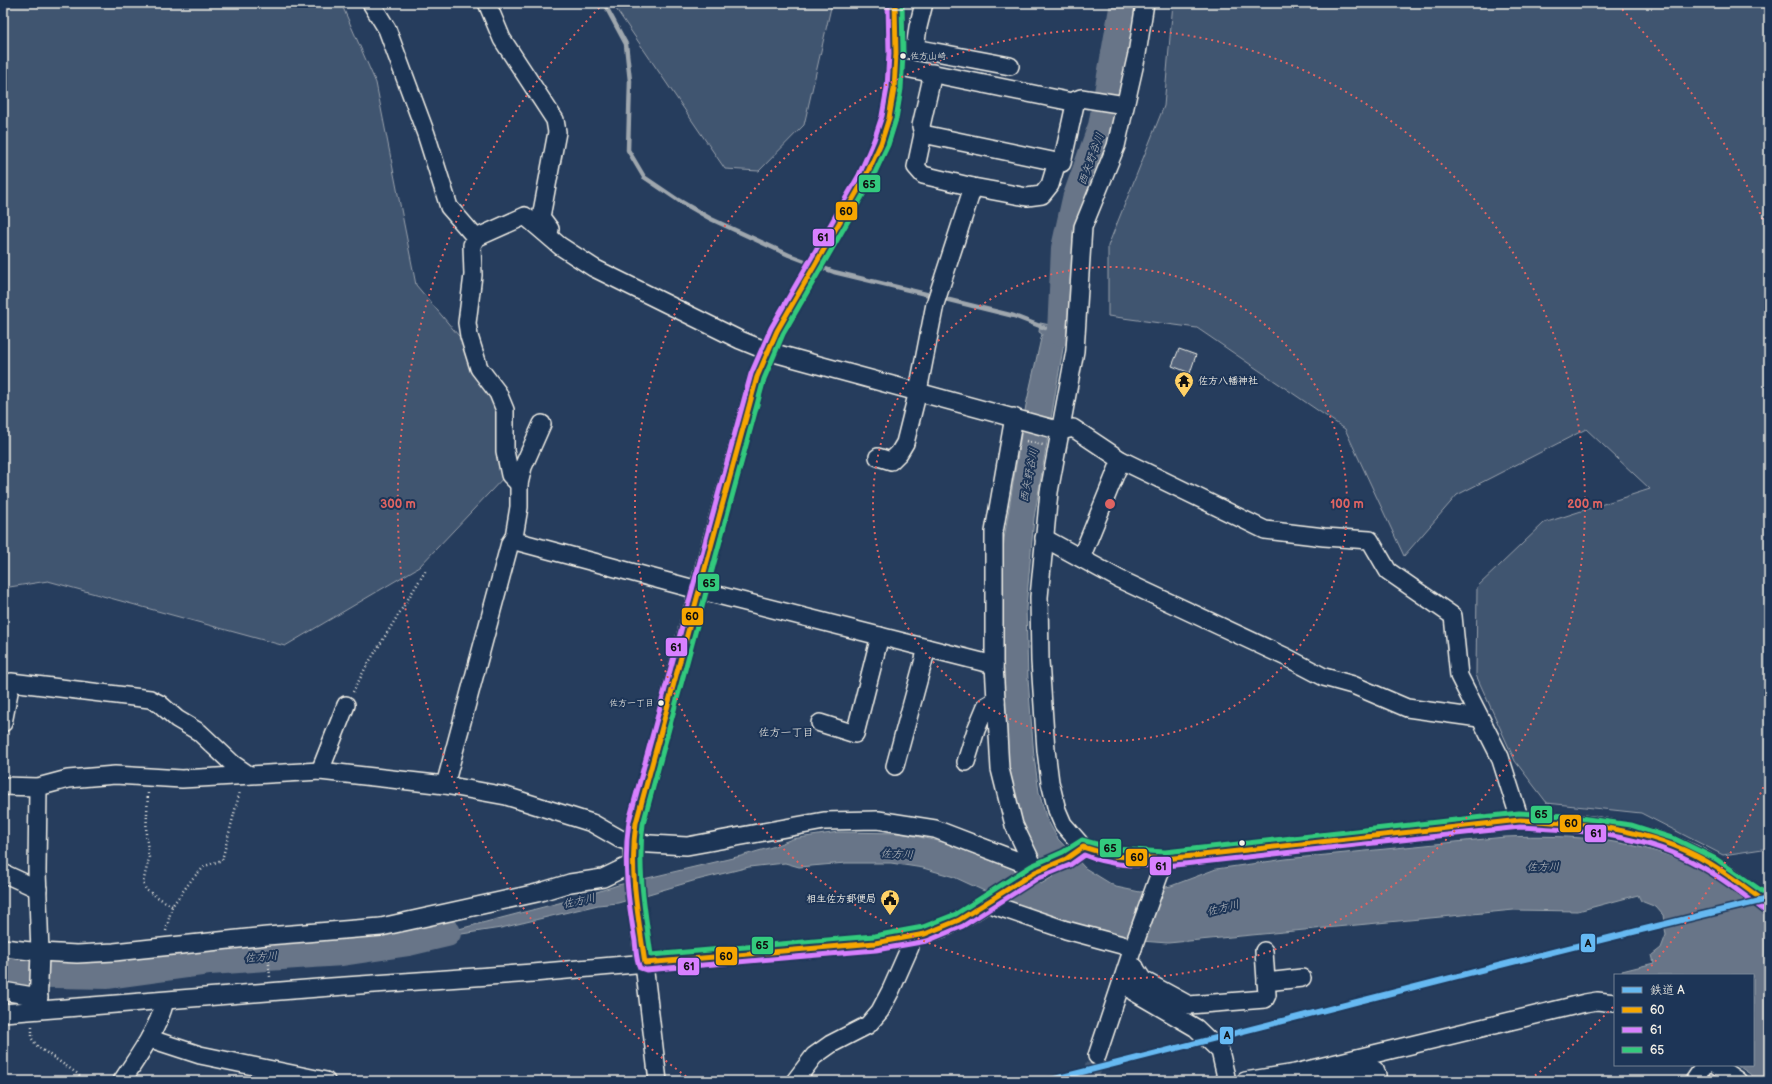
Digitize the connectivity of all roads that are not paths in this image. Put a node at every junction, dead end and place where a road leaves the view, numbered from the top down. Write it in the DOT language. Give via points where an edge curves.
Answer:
graph roads {
  1 [pos="371,3"];
  2 [pos="487,3"];
  3 [pos="895,3"];
  4 [pos="924,3"];
  5 [pos="1145,3"];
  6 [pos="916,49"];
  7 [pos="896,58"];
  8 [pos="1010,66"];
  9 [pos="933,73"];
  10 [pos="1076,100"];
  11 [pos="1122,104"];
  12 [pos="924,134"];
  13 [pos="1057,162"];
  14 [pos="970,195"];
  15 [pos="548,235"];
  16 [pos="476,238"];
  17 [pos="767,351"];
  18 [pos="918,391"];
  19 [pos="1014,417"];
  20 [pos="542,424"];
  21 [pos="1061,431"];
  22 [pos="878,457"];
  23 [pos="1121,460"];
  24 [pos="519,484"];
  25 [pos="514,538"];
  26 [pos="1044,538"];
  27 [pos="1081,558"];
  28 [pos="698,590"];
  29 [pos="880,636"];
  30 [pos="927,648"];
  31 [pos="994,665"];
  32 [pos="996,700"];
  33 [pos="346,705"];
  34 [pos="1479,718"];
  35 [pos="3,723"];
  36 [pos="820,723"];
  37 [pos="966,762"];
  38 [pos="895,766"];
  39 [pos="320,771"];
  40 [pos="247,775"];
  41 [pos="445,785"];
  42 [pos="3,786"];
  43 [pos="38,787"];
  44 [pos="1520,820"];
  45 [pos="632,843"];
  46 [pos="1080,850"];
  47 [pos="1164,864"];
  48 [pos="632,867"];
  49 [pos="1037,870"];
  50 [pos="3,873"];
  51 [pos="38,889"];
  52 [pos="989,902"];
  53 [pos="1769,905"];
  54 [pos="168,936"];
  55 [pos="910,937"];
  56 [pos="3,948"];
  57 [pos="144,949"];
  58 [pos="1264,951"];
  59 [pos="40,952"];
  60 [pos="1133,954"];
  61 [pos="645,963"];
  62 [pos="1302,978"];
  63 [pos="1266,982"];
  64 [pos="3,991"];
  65 [pos="165,1001"];
  66 [pos="37,1003"];
  67 [pos="1614,1003"];
  68 [pos="3,1013"];
  69 [pos="150,1037"];
  70 [pos="1097,1056"];
  71 [pos="1704,1066"];
  72 [pos="1716,1066"];
  73 [pos="1377,1075"];
  74 [pos="122,1081"];
  75 [pos="326,1081"];
  76 [pos="658,1081"];
  77 [pos="795,1081"];
  78 [pos="1227,1081"];
  79 [pos="1245,1081"];
  80 [pos="1327,1081"];
  81 [pos="1694,1081"];
  82 [pos="1738,1081"];
  1 -- 16 [label="street" via="387,29 426,134 449,207"];
  2 -- 15 [label="street" via="502,39 555,120 557,132 541,217 550,229"];
  3 -- 7 [label="street"];
  4 -- 6 [label="street"];
  5 -- 11 [label="street" via="1137,54"];
  6 -- 7 [label="street"];
  6 -- 8 [label="street"];
  7 -- 9 [label="street"];
  7 -- 17 [label="street" via="892,104 881,142 865,178"];
  9 -- 10 [label="street" via="1072,102"];
  9 -- 12 [label="street" via="921,126"];
  10 -- 11 [label="street" via="1080,98"];
  10 -- 13 [label="street" via="1062,163"];
  11 -- 21 [label="street" via="1116,146 1083,226 1075,351"];
  12 -- 13 [label="street"];
  12 -- 14 [label="street" via="916,167 923,175"];
  13 -- 14 [label="street" via="1050,185 1042,195 1027,198"];
  14 -- 18 [label="street" via="937,297"];
  15 -- 16 [label="street" via="525,216"];
  15 -- 17 [label="street" via="594,268"];
  16 -- 24 [label="street" via="472,245 473,275 467,323 469,336 479,368 498,393 505,410 505,451 510,475"];
  17 -- 18 [label="street"];
  17 -- 28 [label="street" via="757,377"];
  18 -- 19 [label="street"];
  18 -- 22 [label="street" via="899,453 891,461"];
  19 -- 21 [label="street"];
  19 -- 31 [label="street" via="994,532"];
  20 -- 24 [label="street" via="523,467"];
  21 -- 23 [label="street" via="1073,428"];
  21 -- 26 [label="street" via="1049,492"];
  23 -- 27 [label="street"];
  23 -- 34 [label="street" via="1265,530 1370,540 1388,571 1453,616 1459,676"];
  24 -- 25 [label="street" via="519,507"];
  25 -- 28 [label="street" via="539,548"];
  25 -- 41 [label="street" via="508,550"];
  26 -- 27 [label="street"];
  26 -- 46 [label="street" via="1039,597 1046,750 1057,810"];
  27 -- 34 [label="street" via="1119,579 1324,677 1353,685 1407,708"];
  28 -- 29 [label="street"];
  28 -- 45 [label="street"];
  29 -- 30 [label="street"];
  29 -- 36 [label="street" via="856,734"];
  30 -- 31 [label="street"];
  30 -- 38 [label="street"];
  31 -- 32 [label="street"];
  32 -- 37 [label="street" via="986,706"];
  32 -- 49 [label="street" via="1000,769 1014,825"];
  33 -- 39 [label="street"];
  34 -- 44 [label="street" via="1500,758"];
  35 -- 40 [label="street" via="10,682 150,699 199,732"];
  39 -- 40 [label="street"];
  39 -- 41 [label="street"];
  40 -- 43 [label="street" via="182,779 107,776 68,779"];
  41 -- 45 [label="street" via="523,800 592,823"];
  42 -- 43 [label="street"];
  43 -- 51 [label="street"];
  44 -- 47 [label="street"];
  44 -- 53 [label="street" via="1591,825 1659,841 1712,865"];
  45 -- 48 [label="street"];
  45 -- 49 [label="street" via="687,846 824,822 878,820 935,829"];
  46 -- 47 [label="street"];
  46 -- 49 [label="street"];
  47 -- 60 [label="street"];
  48 -- 57 [label="street" via="603,878 570,883 537,894 380,926"];
  48 -- 61 [label="street"];
  49 -- 52 [label="street"];
  50 -- 51 [label="street"];
  51 -- 59 [label="street"];
  52 -- 55 [label="street" via="933,932"];
  52 -- 60 [label="street"];
  54 -- 57 [label="street"];
  55 -- 61 [label="street" via="875,943"];
  55 -- 77 [label="street" via="910,946 892,990 876,1015 868,1025 814,1056"];
  56 -- 59 [label="street"];
  57 -- 59 [label="street" via="77,954"];
  58 -- 63 [label="street"];
  59 -- 66 [label="street"];
  60 -- 63 [label="street" via="1143,980 1189,1005 1265,999"];
  60 -- 70 [label="street"];
  60 -- 78 [label="street" via="1131,987 1134,992 1196,1028 1220,1051"];
  61 -- 65 [label="street"];
  61 -- 76 [label="street"];
  62 -- 63 [label="street"];
  64 -- 66 [label="street"];
  65 -- 66 [label="street"];
  65 -- 69 [label="street"];
  66 -- 68 [label="street"];
  67 -- 79 [label="street" via="1597,1000 1585,1002 1295,1073"];
  69 -- 74 [label="street"];
  69 -- 75 [label="street" via="157,1042 200,1055"];
  71 -- 81 [label="street"];
  72 -- 82 [label="street"];
  73 -- 80 [label="street" via="1376,1070"];
}
